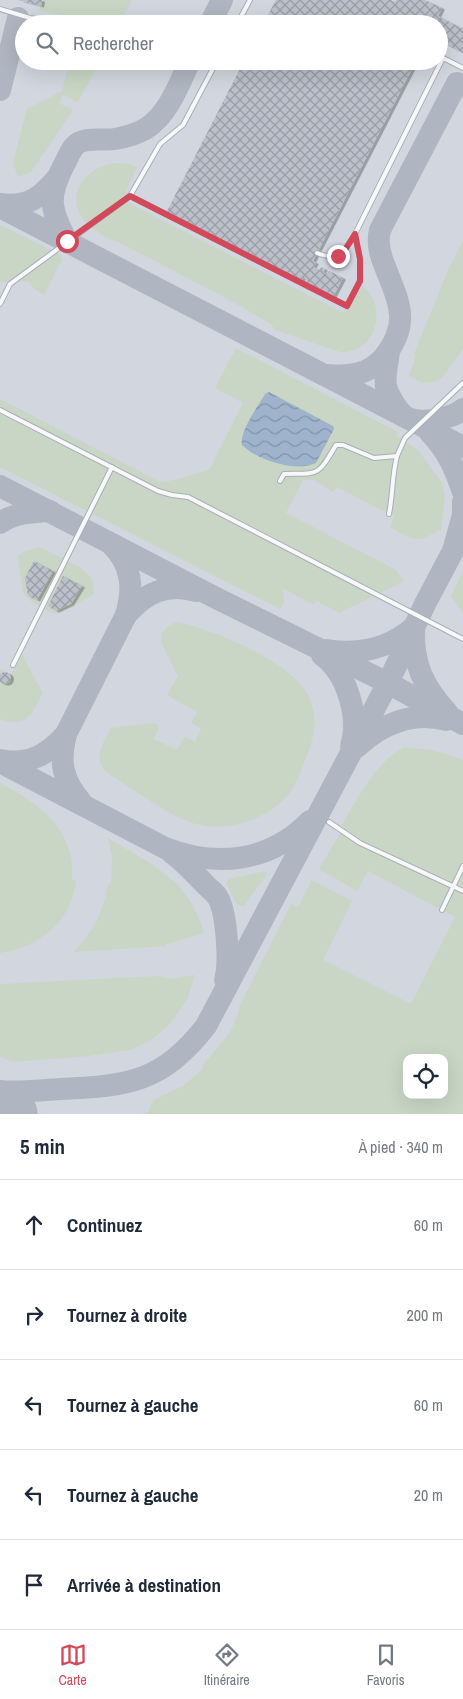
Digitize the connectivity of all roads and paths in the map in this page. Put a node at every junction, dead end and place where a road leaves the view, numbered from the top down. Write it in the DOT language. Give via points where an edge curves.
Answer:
graph roads {
  1 [pos="250,0"];
  2 [pos="0,9"];
  3 [pos="20,15"];
  4 [pos="242,15"];
  5 [pos="448,60"];
  6 [pos="463,68"];
  7 [pos="212,70"];
  8 [pos="435,70"];
  9 [pos="130,196"];
  10 [pos="355,234"];
  11 [pos="317,253"];
  12 [pos="0,304"];
  13 [pos="463,383"];
  14 [pos="0,410"];
  15 [pos="397,456"];
  16 [pos="112,468"];
  17 [pos="280,481"];
  18 [pos="389,514"];
  19 [pos="463,639"];
  20 [pos="13,665"];
  21 [pos="329,822"];
  22 [pos="463,866"];
  23 [pos="454,887"];
  24 [pos="463,891"];
  25 [pos="442,910"];
  1 -- 4 [label="lane"];
  2 -- 3 [label="lane"];
  5 -- 6 [label="lane"];
  7 -- 9 [label="lane" via="183,125 160,144"];
  8 -- 10 [label="lane"];
  9 -- 10 [label="lane" via="347,306 360,281"];
  9 -- 12 [label="lane" via="10,284"];
  10 -- 11 [label="lane" via="338,256 326,257"];
  13 -- 15 [label="lane" via="405,438"];
  14 -- 16 [label="lane"];
  15 -- 17 [label="lane" via="374,458 336,445 322,469 316,473 284,474"];
  15 -- 18 [label="lane"];
  16 -- 19 [label="lane" via="158,491 188,497"];
  16 -- 20 [label="lane"];
  21 -- 23 [label="lane" via="360,843"];
  22 -- 23 [label="lane"];
  23 -- 24 [label="lane"];
  23 -- 25 [label="lane"];
}
